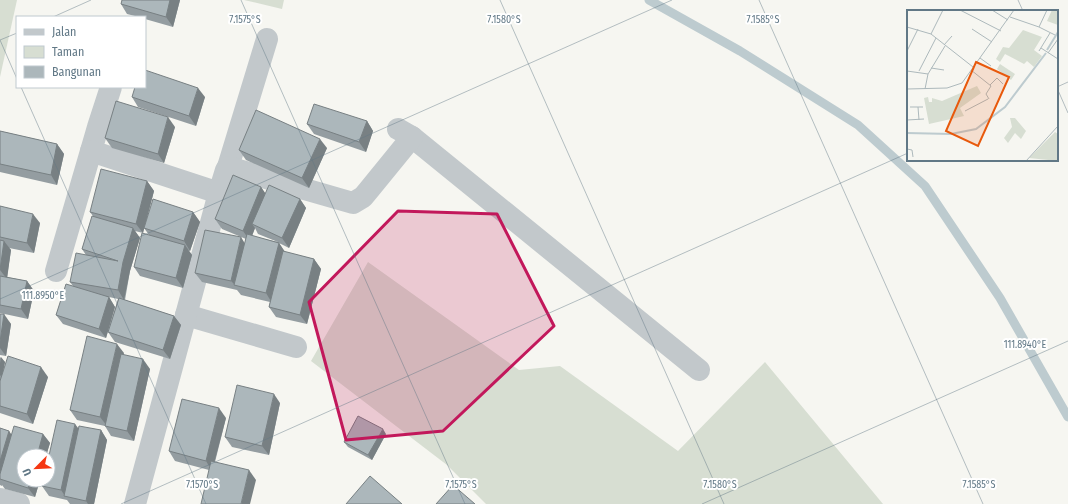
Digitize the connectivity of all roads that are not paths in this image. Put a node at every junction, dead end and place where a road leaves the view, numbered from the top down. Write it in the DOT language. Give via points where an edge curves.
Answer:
graph roads {
  1 [pos="267,39"];
  2 [pos="111,88"];
  3 [pos="91,151"];
  4 [pos="228,166"];
  5 [pos="219,193"];
  6 [pos="56,271"];
  7 [pos="186,315"];
  8 [pos="296,347"];
  9 [pos="699,370"];
  10 [pos="0,499"];
  11 [pos="19,504"];
  12 [pos="135,504"];
  1 -- 4 [label="street"];
  2 -- 3 [label="street"];
  3 -- 5 [label="street"];
  3 -- 6 [label="street"];
  4 -- 5 [label="street"];
  4 -- 9 [label="street" via="353,202 368,191 405,133"];
  5 -- 7 [label="street"];
  7 -- 8 [label="street"];
  7 -- 12 [label="street"];
  10 -- 11 [label="street"];
}
